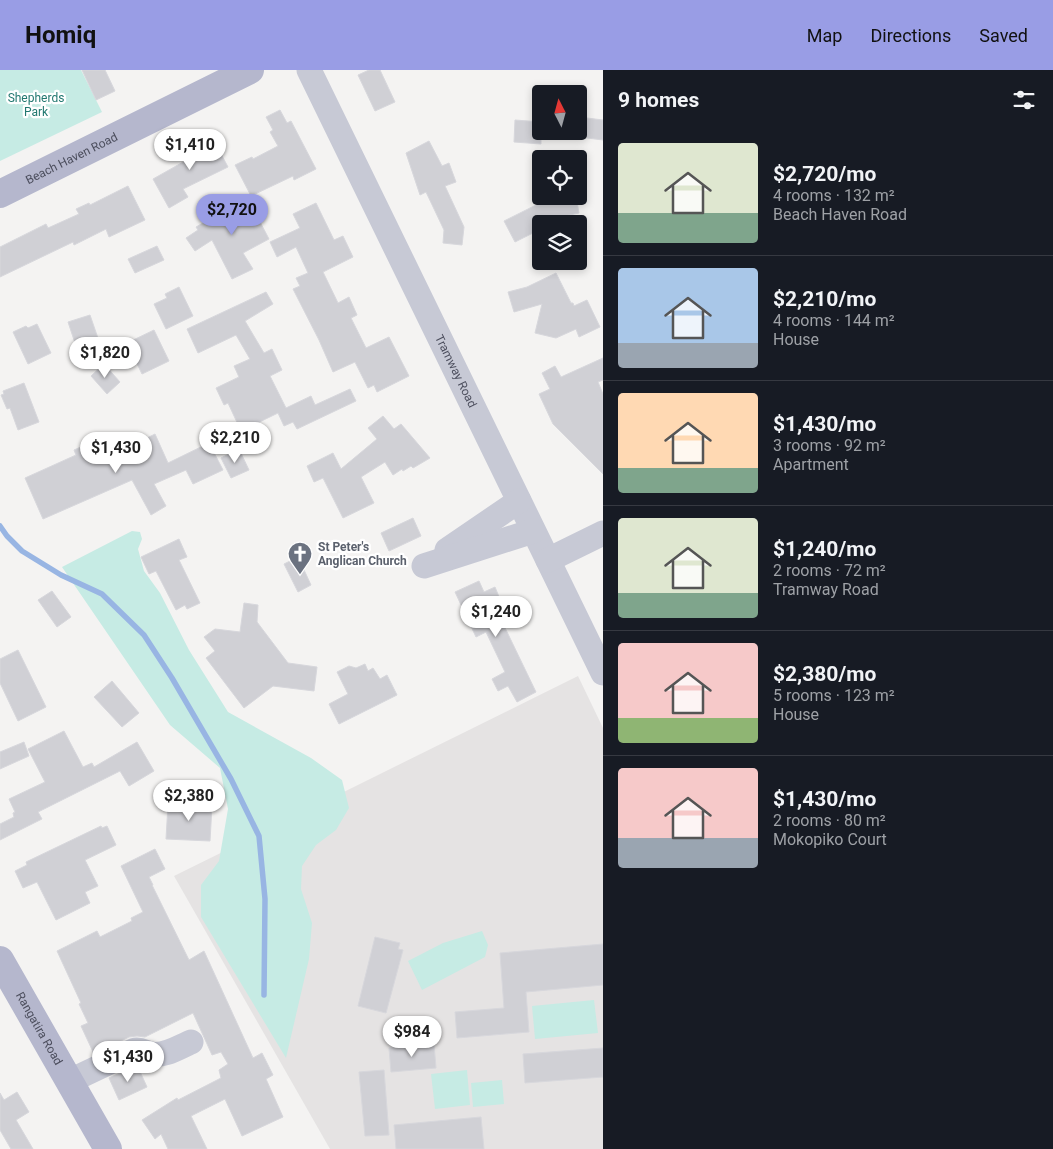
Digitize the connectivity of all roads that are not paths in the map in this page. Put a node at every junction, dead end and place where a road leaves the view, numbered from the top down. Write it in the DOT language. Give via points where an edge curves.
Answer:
graph roads {
  1 [pos="250,70"];
  2 [pos="309,70"];
  3 [pos="0,194"];
  4 [pos="519,501"];
  5 [pos="534,531"];
  6 [pos="603,533"];
  7 [pos="548,560"];
  8 [pos="603,673"];
  9 [pos="0,960"];
  10 [pos="191,1042"];
  11 [pos="70,1081"];
  12 [pos="108,1149"];
  1 -- 3 [label="main road, Beach Haven Road"];
  2 -- 4 [label="street, Tramway Road"];
  4 -- 5 [label="street, Tramway Road"];
  4 -- 5 [label="street" via="424,566"];
  5 -- 7 [label="street, Tramway Road"];
  6 -- 7 [label="street"];
  7 -- 8 [label="street, Tramway Road"];
  9 -- 11 [label="main road, Rangatira Road"];
  10 -- 11 [label="street" via="160,1054 135,1050"];
  11 -- 12 [label="main road, Rangatira Road"];
}
